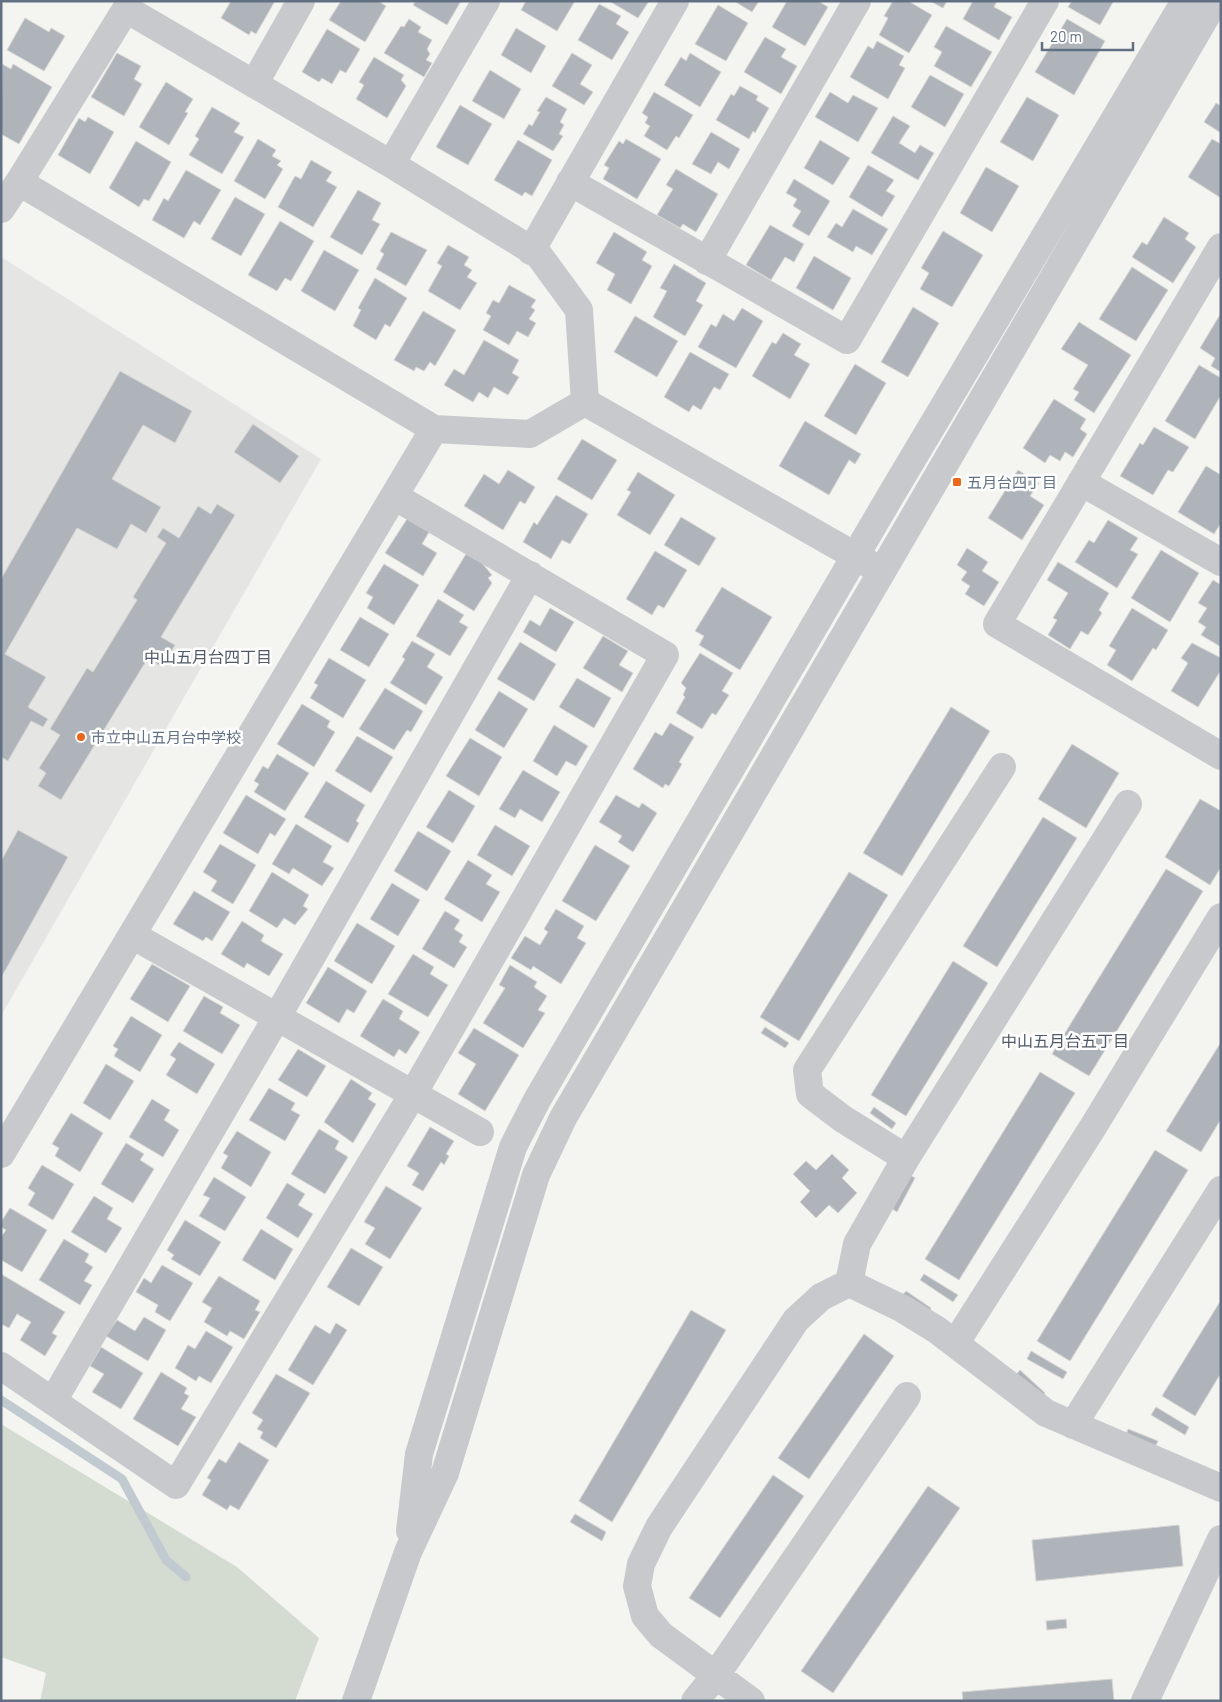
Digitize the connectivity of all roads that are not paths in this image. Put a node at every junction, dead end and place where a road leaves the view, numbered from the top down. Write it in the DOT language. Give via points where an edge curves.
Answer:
graph roads {
  1 [pos="301,1"];
  2 [pos="486,1"];
  3 [pos="675,1"];
  4 [pos="857,1"];
  5 [pos="1045,1"];
  6 [pos="1185,1"];
  7 [pos="1215,1"];
  8 [pos="126,5"];
  9 [pos="254,84"];
  10 [pos="391,164"];
  11 [pos="19,182"];
  12 [pos="570,182"];
  13 [pos="1,209"];
  14 [pos="1221,248"];
  15 [pos="531,251"];
  16 [pos="708,261"];
  17 [pos="585,402"];
  18 [pos="434,428"];
  19 [pos="1081,482"];
  20 [pos="394,496"];
  21 [pos="856,557"];
  22 [pos="1221,562"];
  23 [pos="882,572"];
  24 [pos="530,575"];
  25 [pos="1221,756"];
  26 [pos="1002,767"];
  27 [pos="1128,804"];
  28 [pos="1221,917"];
  29 [pos="132,935"];
  30 [pos="277,1017"];
  31 [pos="413,1094"];
  32 [pos="480,1132"];
  33 [pos="1,1154"];
  34 [pos="906,1158"];
  35 [pos="1221,1190"];
  36 [pos="849,1283"];
  37 [pos="955,1344"];
  38 [pos="1,1366"];
  39 [pos="907,1396"];
  40 [pos="53,1401"];
  41 [pos="1073,1425"];
  42 [pos="1221,1488"];
  43 [pos="1221,1539"];
  44 [pos="408,1552"];
  45 [pos="716,1675"];
  46 [pos="356,1701"];
  47 [pos="695,1701"];
  48 [pos="751,1701"];
  49 [pos="1145,1701"];
  1 -- 9 [label="street"];
  2 -- 10 [label="street"];
  3 -- 12 [label="street"];
  4 -- 16 [label="street"];
  5 -- 16 [label="street" via="847,340"];
  6 -- 21 [label="street"];
  7 -- 23 [label="street"];
  8 -- 9 [label="street"];
  8 -- 11 [label="street"];
  9 -- 10 [label="street"];
  10 -- 15 [label="street"];
  11 -- 13 [label="street"];
  11 -- 18 [label="street"];
  12 -- 15 [label="street"];
  12 -- 16 [label="street"];
  14 -- 19 [label="street"];
  15 -- 17 [label="street" via="538,254 579,310"];
  17 -- 18 [label="street" via="530,434"];
  17 -- 21 [label="street"];
  18 -- 20 [label="street"];
  19 -- 22 [label="street"];
  19 -- 25 [label="street" via="997,624"];
  20 -- 24 [label="street"];
  20 -- 29 [label="street"];
  21 -- 23 [label="street"];
  21 -- 44 [label="street" via="537,1100 513,1147 418,1454"];
  23 -- 44 [label="street" via="563,1118 536,1175 445,1473"];
  24 -- 30 [label="street"];
  24 -- 31 [label="street" via="665,655"];
  26 -- 34 [label="street" via="807,1070 810,1094"];
  27 -- 34 [label="street"];
  28 -- 37 [label="street"];
  29 -- 30 [label="street"];
  29 -- 33 [label="street"];
  30 -- 31 [label="street"];
  30 -- 40 [label="street"];
  31 -- 32 [label="street"];
  31 -- 40 [label="street" via="176,1485"];
  34 -- 36 [label="street" via="857,1244"];
  35 -- 41 [label="street"];
  36 -- 37 [label="street" via="902,1309"];
  36 -- 45 [label="street" via="821,1296 796,1320 659,1527 641,1564 637,1586 644,1616 661,1635"];
  37 -- 41 [label="street" via="1046,1414"];
  38 -- 40 [label="street"];
  39 -- 45 [label="street"];
  41 -- 42 [label="street"];
  43 -- 49 [label="street"];
  44 -- 46 [label="street"];
  45 -- 47 [label="street"];
  45 -- 48 [label="street"];
}
